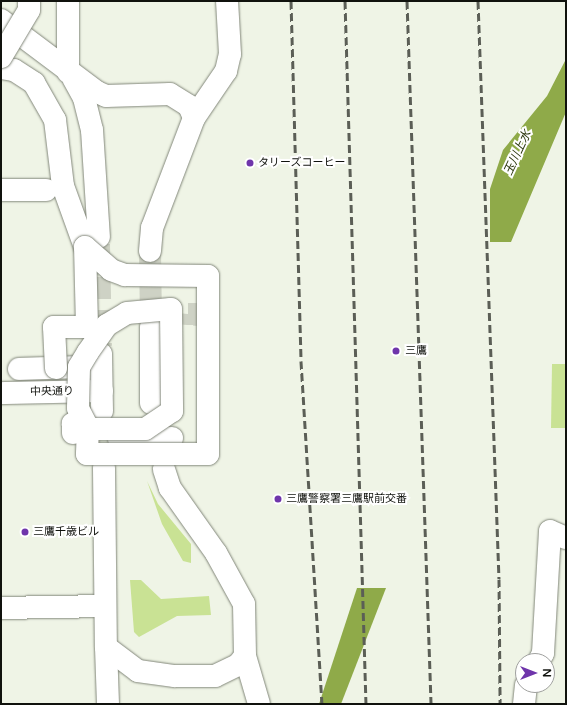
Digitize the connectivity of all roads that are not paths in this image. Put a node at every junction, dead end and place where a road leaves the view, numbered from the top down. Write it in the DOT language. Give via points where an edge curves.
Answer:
graph roads {
  1 [pos="68,1"];
  2 [pos="227,1"];
  3 [pos="31,4"];
  4 [pos="1,20"];
  5 [pos="1,57"];
  6 [pos="1,68"];
  7 [pos="68,72"];
  8 [pos="106,96"];
  9 [pos="88,115"];
  10 [pos="194,118"];
  11 [pos="1,190"];
  12 [pos="46,190"];
  13 [pos="92,242"];
  14 [pos="150,252"];
  15 [pos="86,282"];
  16 [pos="208,282"];
  17 [pos="87,311"];
  18 [pos="145,319"];
  19 [pos="101,354"];
  20 [pos="79,367"];
  21 [pos="56,368"];
  22 [pos="19,369"];
  23 [pos="1,393"];
  24 [pos="151,403"];
  25 [pos="83,433"];
  26 [pos="172,438"];
  27 [pos="104,468"];
  28 [pos="164,469"];
  29 [pos="566,538"];
  30 [pos="105,606"];
  31 [pos="1,608"];
  32 [pos="106,647"];
  33 [pos="543,653"];
  34 [pos="245,656"];
  35 [pos="525,693"];
  36 [pos="108,704"];
  37 [pos="259,704"];
  38 [pos="524,704"];
  1 -- 7 [label="street"];
  2 -- 10 [label="street" via="230,54 226,71"];
  3 -- 5 [label="street, bridge"];
  4 -- 7 [label="street"];
  6 -- 13 [label="street" via="14,70 34,83 55,120 63,186"];
  7 -- 8 [label="street" via="89,88"];
  7 -- 9 [label="street" via="84,98"];
  8 -- 9 [label="street"];
  8 -- 10 [label="street" via="170,94 189,106"];
  9 -- 13 [label="street" via="97,170"];
  10 -- 14 [label="street" via="152,228"];
  11 -- 12 [label="street"];
  13 -- 15 [label="street, bridge"];
  13 -- 16 [label="street, bridge" via="111,270 125,275 208,276"];
  15 -- 16 [label="street"];
  15 -- 17 [label="street, bridge"];
  16 -- 25 [label="street, bridge" via="208,454 87,454"];
  17 -- 18 [label="street, bridge"];
  17 -- 21 [label="street, bridge" via="87,327 54,327"];
  18 -- 20 [label="street, bridge" via="107,325"];
  18 -- 24 [label="street"];
  18 -- 25 [label="street, bridge" via="171,309 172,411 145,429"];
  19 -- 23 [label="street, 中央通り" via="102,401"];
  20 -- 21 [label="street"];
  20 -- 25 [label="street, bridge" via="78,408"];
  21 -- 22 [label="street"];
  25 -- 26 [label="street"];
  27 -- 30 [label="street"];
  28 -- 34 [label="street" via="170,488 235,582 244,604"];
  29 -- 33 [label="street" via="550,531"];
  30 -- 31 [label="street"];
  30 -- 32 [label="street"];
  32 -- 34 [label="street" via="138,671 175,676 221,674 238,666"];
  32 -- 36 [label="street"];
  34 -- 37 [label="street"];
  35 -- 38 [label="street"];
}
